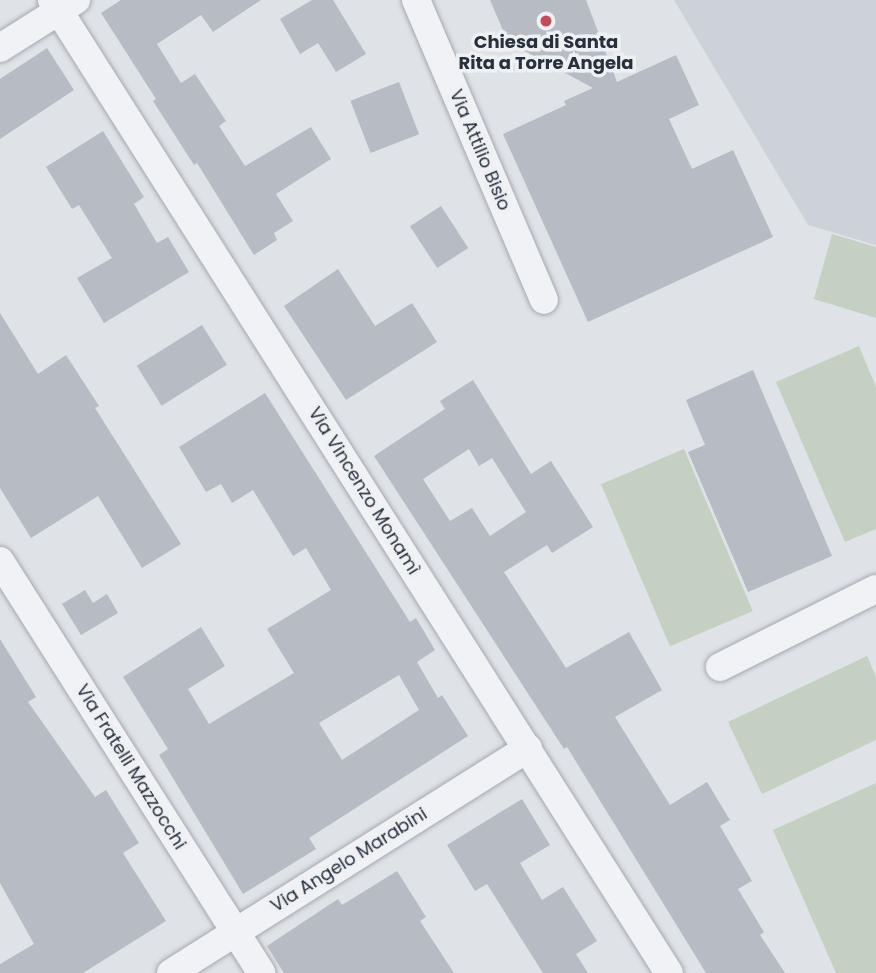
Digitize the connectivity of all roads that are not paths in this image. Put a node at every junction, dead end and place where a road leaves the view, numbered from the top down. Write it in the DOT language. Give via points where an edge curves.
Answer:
graph roads {
  1 [pos="416,0"];
  2 [pos="62,4"];
  3 [pos="0,48"];
  4 [pos="544,300"];
  5 [pos="0,561"];
  6 [pos="876,589"];
  7 [pos="720,667"];
  8 [pos="528,748"];
  9 [pos="235,932"];
  10 [pos="171,973"];
  11 [pos="261,973"];
  12 [pos="669,973"];
  1 -- 4 [label="street, Via Attilio Bisio"];
  2 -- 3 [label="street"];
  2 -- 8 [label="street, Via Vincenzo Monamì"];
  5 -- 9 [label="street, Via Fratelli Mazzocchi"];
  6 -- 7 [label="street"];
  8 -- 9 [label="street, Via Angelo Marabini"];
  8 -- 12 [label="street, Via Vincenzo Monamì"];
  9 -- 10 [label="street, Via Angelo Marabini"];
  9 -- 11 [label="street, Via Fratelli Mazzocchi"];
}
